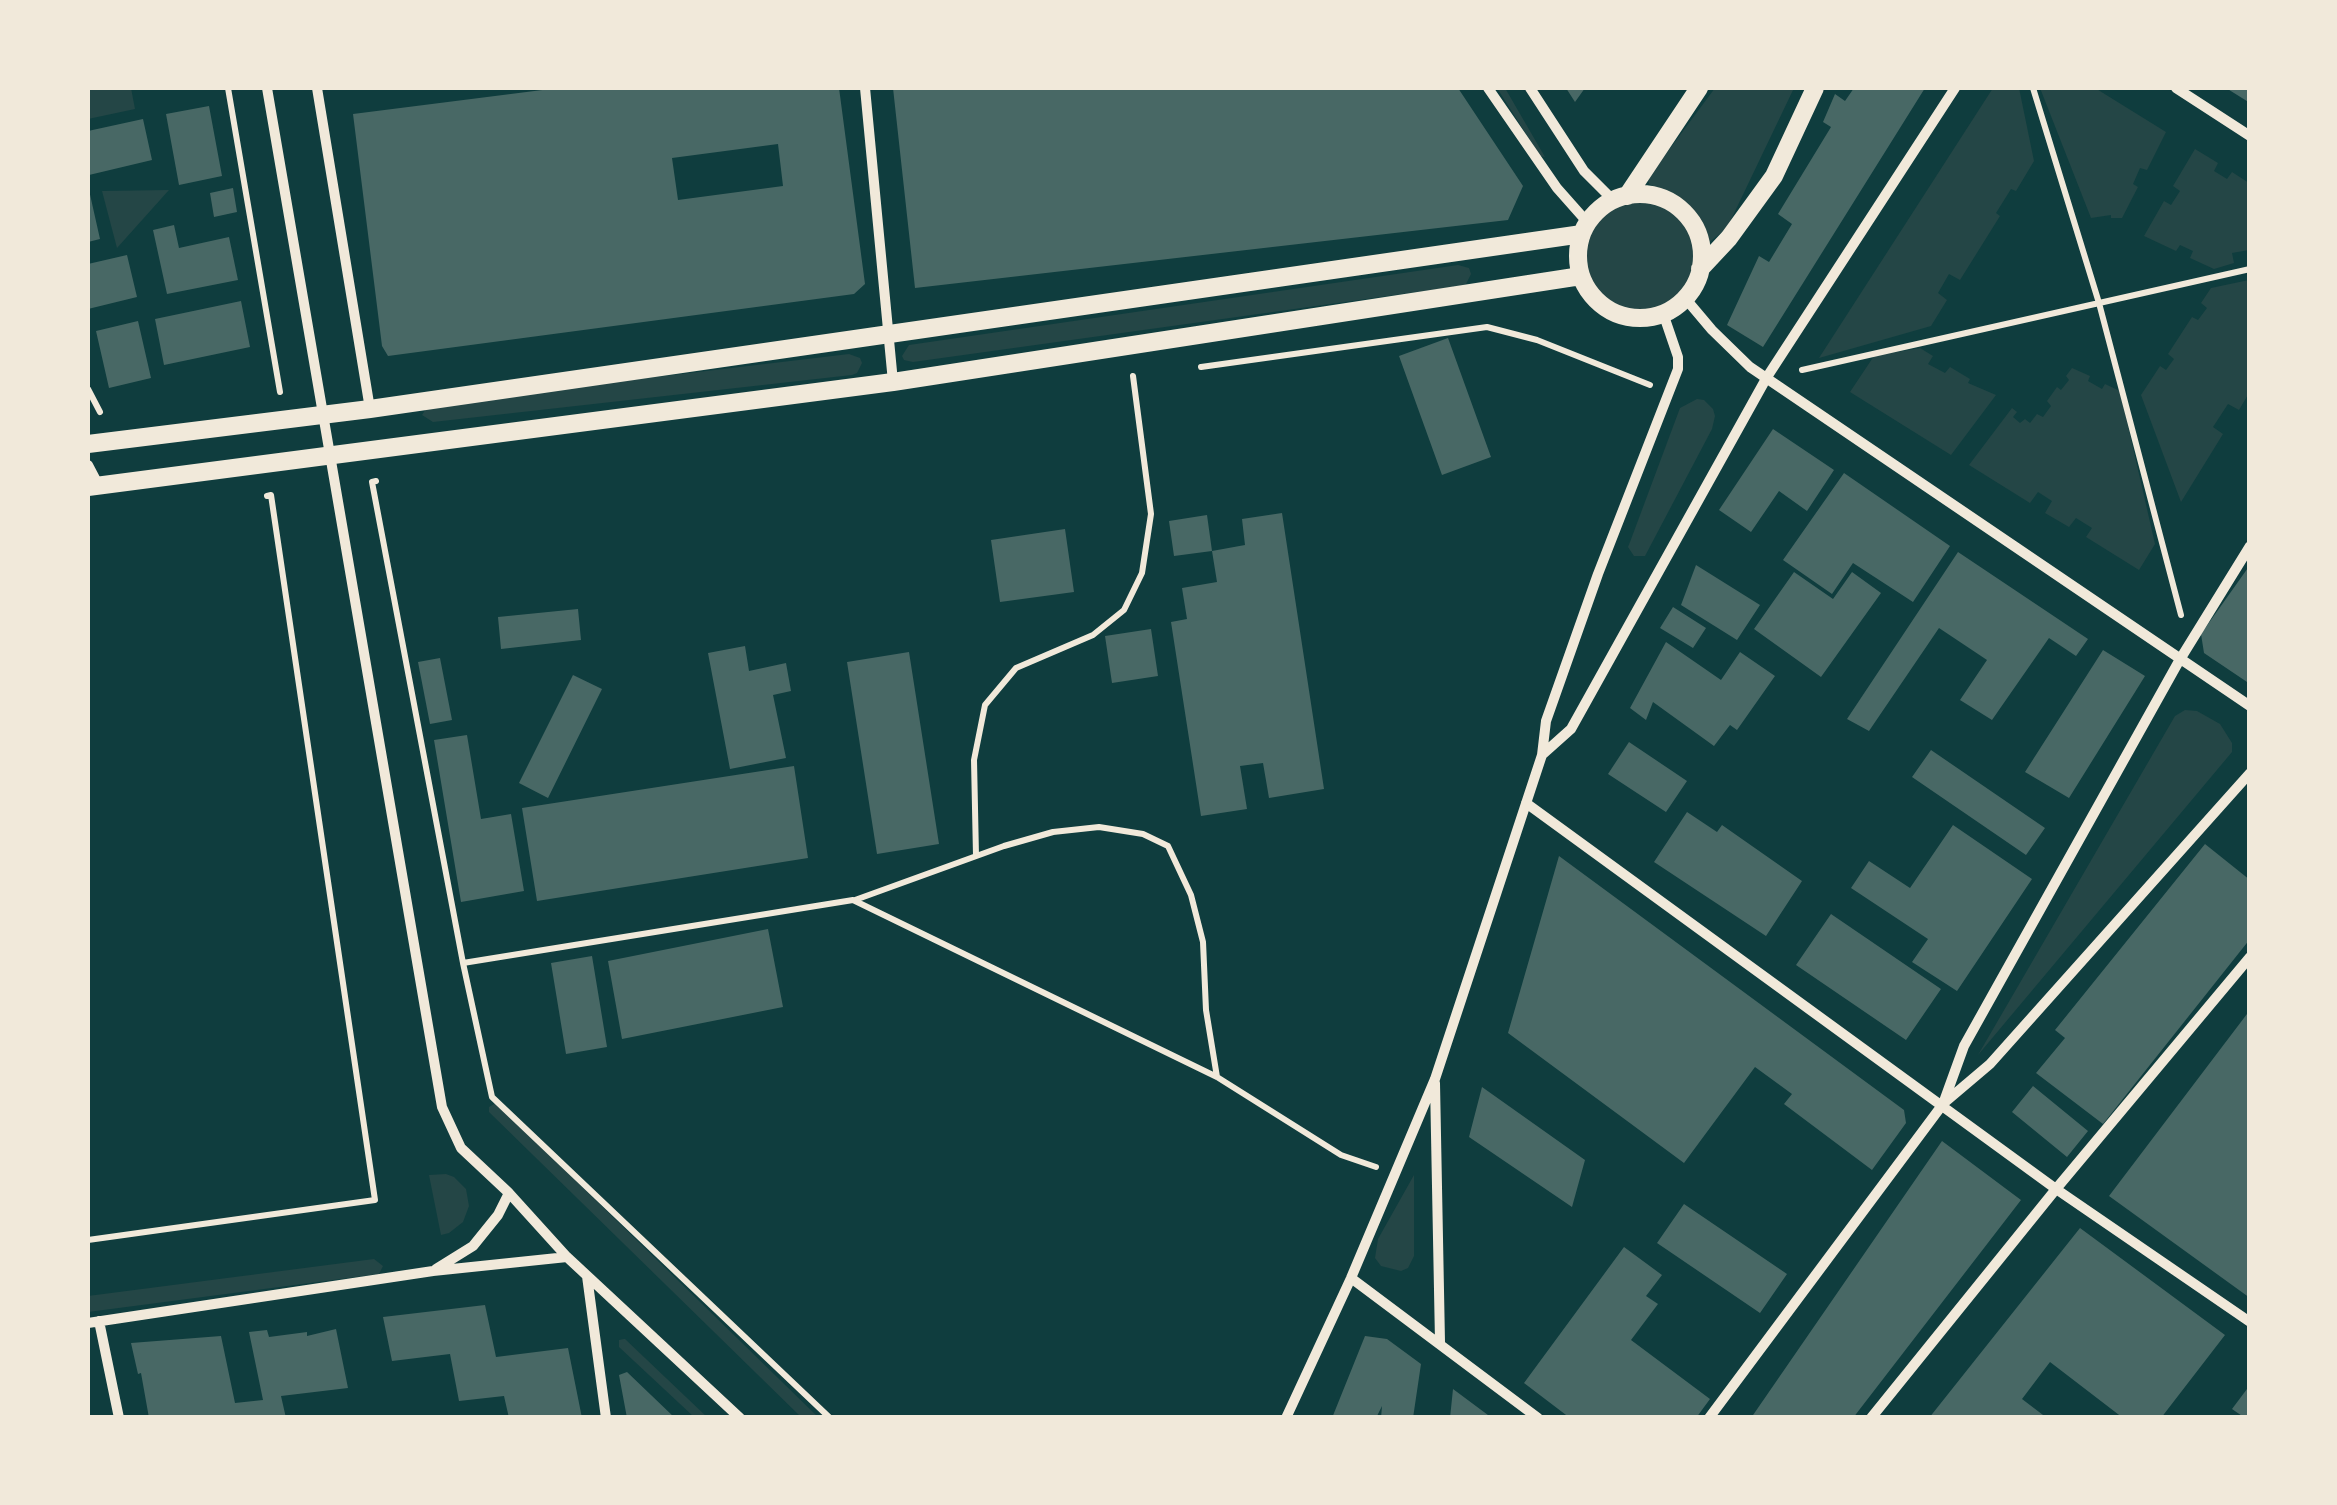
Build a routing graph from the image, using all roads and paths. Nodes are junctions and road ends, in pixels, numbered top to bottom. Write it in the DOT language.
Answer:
graph roads {
  1 [pos="228,88"];
  2 [pos="267,88"];
  3 [pos="317,88"];
  4 [pos="865,88"];
  5 [pos="1488,88"];
  6 [pos="1530,88"];
  7 [pos="1699,88"];
  8 [pos="1815,88"];
  9 [pos="1955,88"];
  10 [pos="2033,88"];
  11 [pos="2176,88"];
  12 [pos="2250,136"];
  13 [pos="1620,198"];
  14 [pos="1585,228"];
  15 [pos="2250,268"];
  16 [pos="1700,269"];
  17 [pos="1581,276"];
  18 [pos="1685,298"];
  19 [pos="2100,302"];
  20 [pos="1663,313"];
  21 [pos="887,336"];
  22 [pos="1192,368"];
  23 [pos="1799,370"];
  24 [pos="1767,377"];
  25 [pos="1114,379"];
  26 [pos="892,382"];
  27 [pos="88,389"];
  28 [pos="280,392"];
  29 [pos="1644,404"];
  30 [pos="370,410"];
  31 [pos="100,412"];
  32 [pos="322,416"];
  33 [pos="88,444"];
  34 [pos="328,455"];
  35 [pos="88,465"];
  36 [pos="392,479"];
  37 [pos="94,487"];
  38 [pos="271,495"];
  39 [pos="2250,546"];
  40 [pos="2181,616"];
  41 [pos="2179,661"];
  42 [pos="2250,706"];
  43 [pos="1542,755"];
  44 [pos="2250,773"];
  45 [pos="1526,803"];
  46 [pos="976,856"];
  47 [pos="854,900"];
  48 [pos="2250,957"];
  49 [pos="463,962"];
  50 [pos="1216,1076"];
  51 [pos="1435,1079"];
  52 [pos="1943,1104"];
  53 [pos="1384,1150"];
  54 [pos="1378,1168"];
  55 [pos="1371,1184"];
  56 [pos="2056,1188"];
  57 [pos="509,1192"];
  58 [pos="88,1240"];
  59 [pos="566,1257"];
  60 [pos="433,1271"];
  61 [pos="587,1275"];
  62 [pos="1351,1278"];
  63 [pos="93,1322"];
  64 [pos="2250,1322"];
  65 [pos="1440,1342"];
  66 [pos="118,1418"];
  67 [pos="606,1418"];
  68 [pos="740,1418"];
  69 [pos="830,1418"];
  70 [pos="1286,1418"];
  71 [pos="1538,1418"];
  72 [pos="1708,1418"];
  73 [pos="1871,1418"];
  1 -- 28 [label="path"];
  2 -- 32 [label="street"];
  3 -- 30 [label="street"];
  4 -- 21 [label="street"];
  5 -- 14 [label="street"];
  6 -- 13 [label="street"];
  7 -- 13 [label="street"];
  8 -- 16 [label="street"];
  9 -- 24 [label="street"];
  10 -- 19 [label="path"];
  11 -- 12 [label="street"];
  13 -- 14 [label="street"];
  13 -- 16 [label="street"];
  14 -- 17 [label="street"];
  14 -- 21 [label="street"];
  15 -- 19 [label="path"];
  16 -- 18 [label="street"];
  17 -- 20 [label="street"];
  17 -- 26 [label="street"];
  18 -- 20 [label="street"];
  18 -- 24 [label="street"];
  19 -- 23 [label="path"];
  19 -- 40 [label="path"];
  20 -- 43 [label="street"];
  21 -- 26 [label="street"];
  21 -- 30 [label="street"];
  22 -- 29 [label="path"];
  24 -- 41 [label="street"];
  24 -- 43 [label="street"];
  25 -- 46 [label="path"];
  26 -- 34 [label="street"];
  27 -- 31 [label="path"];
  30 -- 32 [label="street"];
  32 -- 33 [label="street"];
  32 -- 34 [label="street"];
  34 -- 37 [label="street"];
  34 -- 57 [label="street"];
  35 -- 37 [label="street"];
  36 -- 49 [label="path"];
  38 -- 58 [label="path"];
  39 -- 41 [label="street"];
  41 -- 42 [label="street"];
  41 -- 52 [label="street"];
  43 -- 45 [label="street"];
  44 -- 52 [label="street"];
  45 -- 51 [label="street"];
  45 -- 52 [label="street"];
  46 -- 47 [label="path"];
  46 -- 50 [label="path"];
  47 -- 49 [label="path"];
  47 -- 50 [label="path"];
  48 -- 56 [label="street"];
  49 -- 69 [label="path"];
  50 -- 54 [label="path"];
  51 -- 62 [label="street"];
  51 -- 65 [label="street"];
  52 -- 56 [label="street"];
  52 -- 72 [label="street"];
  53 -- 54 [label="path"];
  54 -- 55 [label="path"];
  56 -- 64 [label="street"];
  56 -- 73 [label="street"];
  57 -- 59 [label="street"];
  57 -- 60 [label="street"];
  59 -- 60 [label="street"];
  59 -- 61 [label="street"];
  60 -- 63 [label="street"];
  61 -- 67 [label="street"];
  61 -- 68 [label="street"];
  62 -- 65 [label="street"];
  62 -- 70 [label="street"];
  63 -- 66 [label="street"];
  65 -- 71 [label="street"];
}
